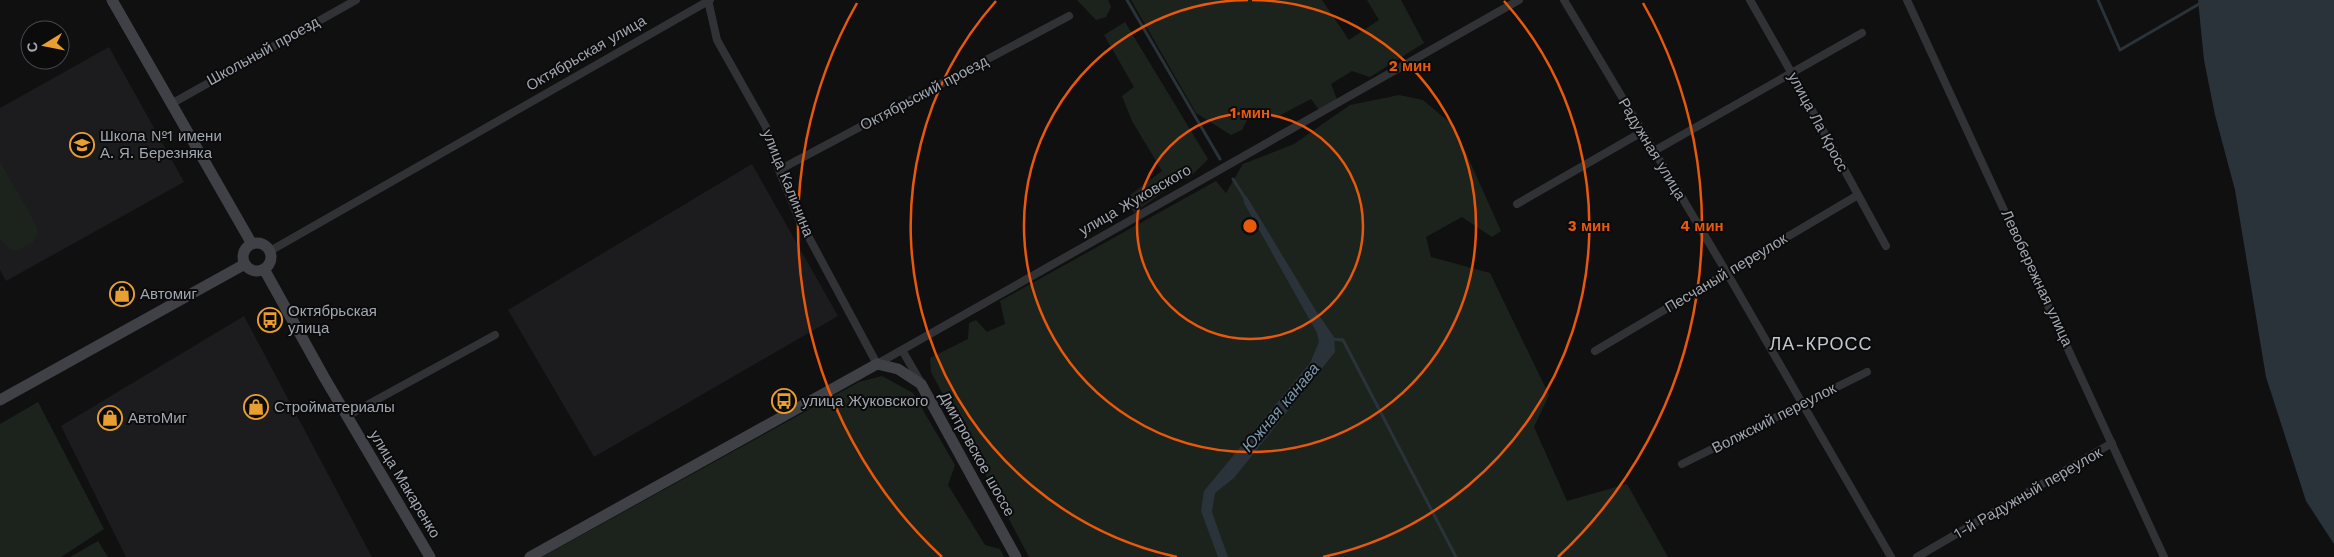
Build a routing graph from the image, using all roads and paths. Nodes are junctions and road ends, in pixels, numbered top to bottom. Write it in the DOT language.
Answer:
graph roads {
  1 [pos="112,0"];
  2 [pos="356,0"];
  3 [pos="709,0"];
  4 [pos="1519,0"];
  5 [pos="1564,0"];
  6 [pos="1750,0"];
  7 [pos="1908,0"];
  8 [pos="1069,16"];
  9 [pos="1862,33"];
  10 [pos="1791,72"];
  11 [pos="171,104"];
  12 [pos="1642,132"];
  13 [pos="1654,150"];
  14 [pos="779,170"];
  15 [pos="1858,195"];
  16 [pos="1517,204"];
  17 [pos="252,244"];
  18 [pos="1886,246"];
  19 [pos="270,251"];
  20 [pos="245,264"];
  21 [pos="264,269"];
  22 [pos="1727,273"];
  23 [pos="495,336"];
  24 [pos="902,350"];
  25 [pos="1595,351"];
  26 [pos="877,364"];
  27 [pos="1867,372"];
  28 [pos="922,384"];
  29 [pos="0,400"];
  30 [pos="1803,406"];
  31 [pos="347,416"];
  32 [pos="2112,443"];
  33 [pos="1682,464"];
  34 [pos="430,557"];
  35 [pos="530,557"];
  36 [pos="1016,557"];
  37 [pos="1891,557"];
  38 [pos="1918,557"];
  39 [pos="2164,557"];
  1 -- 11 [label="street"];
  2 -- 11 [label="street, Школьный проезд"];
  3 -- 14 [label="street, улица Калинина"];
  3 -- 19 [label="street, Октябрьская улица"];
  4 -- 24 [label="street, улица Жуковского"];
  5 -- 12 [label="street, Радужная улица"];
  6 -- 10 [label="street, улица Ла Кросс"];
  7 -- 32 [label="street, Левобережная улица"];
  8 -- 14 [label="street, Октябрьский проезд"];
  9 -- 10 [label="street"];
  10 -- 13 [label="street"];
  10 -- 15 [label="street, улица Ла Кросс"];
  11 -- 17 [label="street"];
  12 -- 13 [label="street, Радужная улица"];
  12 -- 16 [label="street"];
  13 -- 22 [label="street, Радужная улица"];
  14 -- 26 [label="street, улица Калинина"];
  15 -- 18 [label="street, улица Ла Кросс"];
  15 -- 22 [label="street, Песчаный переулок"];
  17 -- 19 [label="street"];
  17 -- 20 [label="street"];
  19 -- 21 [label="street"];
  20 -- 21 [label="street"];
  20 -- 29 [label="street"];
  21 -- 31 [label="street, улица Макаренко"];
  22 -- 25 [label="street, Песчаный переулок"];
  22 -- 30 [label="street, Радужная улица"];
  23 -- 31 [label="street"];
  24 -- 26 [label="street, улица Жуковского"];
  24 -- 28 [label="street"];
  26 -- 28 [label="street, Дмитровское шоссе"];
  26 -- 35 [label="street, улица Жуковского"];
  27 -- 30 [label="street, Волжский переулок"];
  28 -- 36 [label="street, Дмитровское шоссе"];
  30 -- 33 [label="street, Волжский переулок"];
  30 -- 37 [label="street, Радужная улица"];
  31 -- 34 [label="street, улица Макаренко"];
  32 -- 38 [label="street, 1-й Радужный переулок"];
  32 -- 39 [label="street, Левобережная улица"];
}
